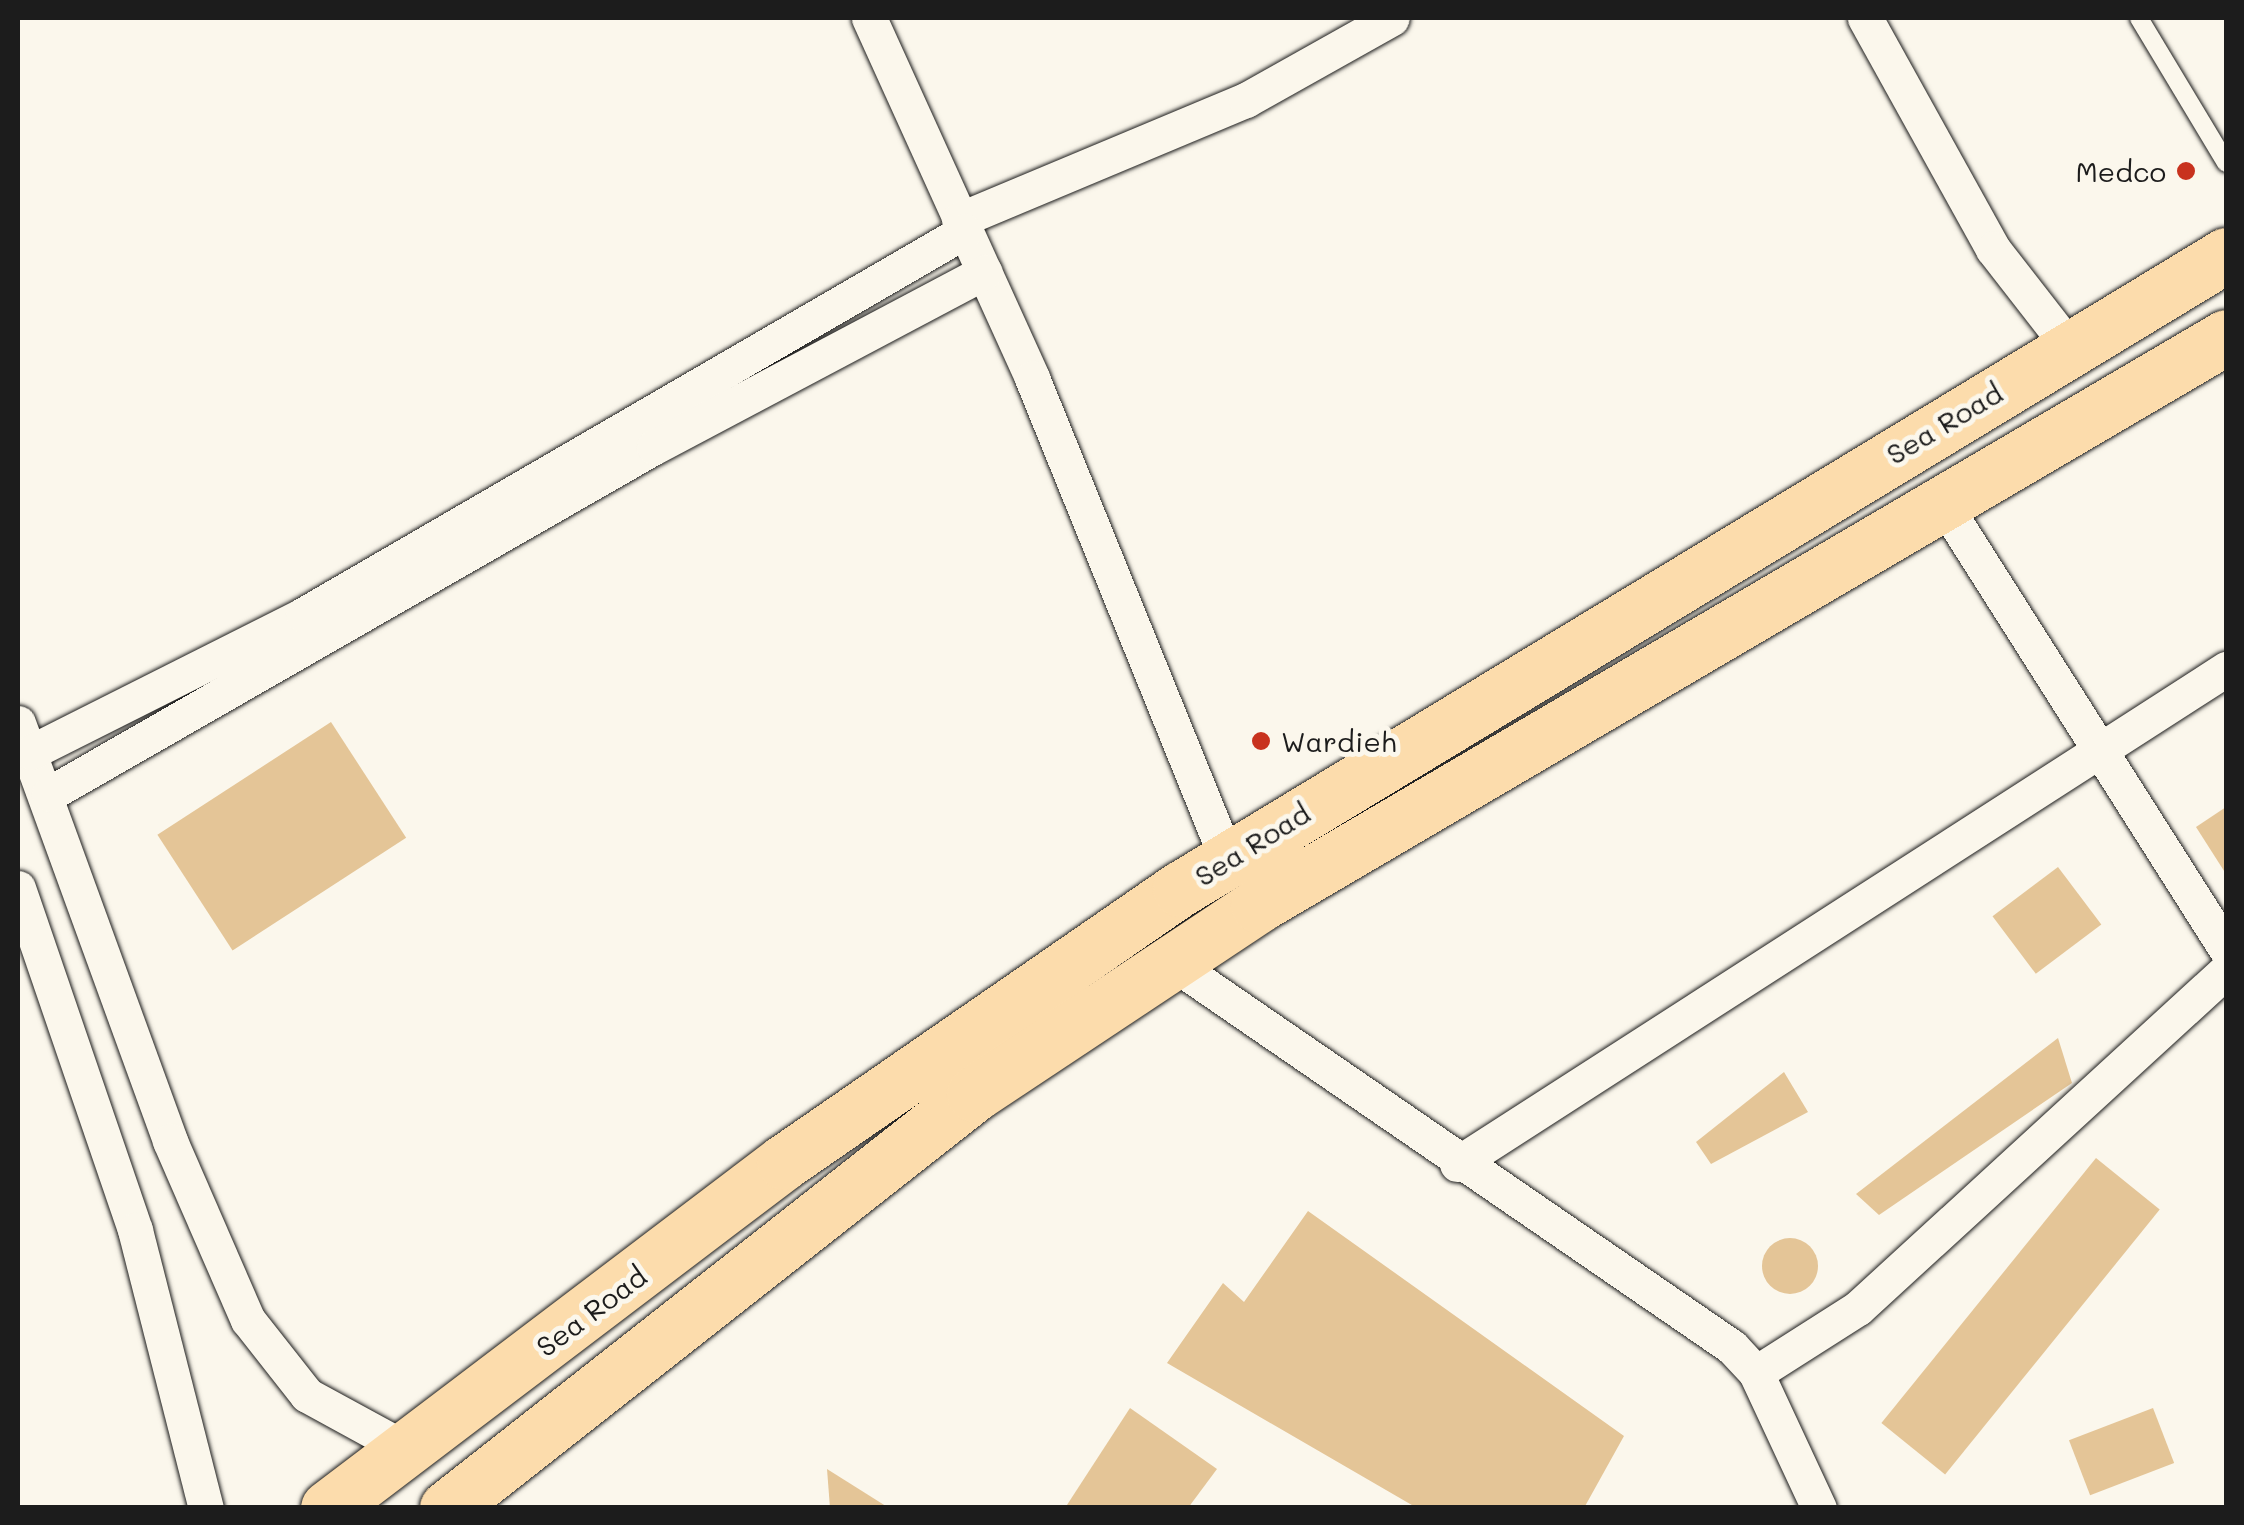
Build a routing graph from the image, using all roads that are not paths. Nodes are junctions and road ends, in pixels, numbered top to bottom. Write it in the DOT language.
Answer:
graph roads {
  1 [pos="869,18"];
  2 [pos="1392,18"];
  3 [pos="1865,18"];
  4 [pos="2139,18"];
  5 [pos="2226,163"];
  6 [pos="962,225"];
  7 [pos="2226,256"];
  8 [pos="984,272"];
  9 [pos="2226,338"];
  10 [pos="2070,348"];
  11 [pos="1943,503"];
  12 [pos="2226,669"];
  13 [pos="24,737"];
  14 [pos="2098,752"];
  15 [pos="49,794"];
  16 [pos="1227,859"];
  17 [pos="18,888"];
  18 [pos="1258,904"];
  19 [pos="2226,949"];
  20 [pos="1173,964"];
  21 [pos="2226,972"];
  22 [pos="1457,1164"];
  23 [pos="1756,1373"];
  24 [pos="408,1450"];
  25 [pos="206,1508"];
  26 [pos="328,1508"];
  27 [pos="447,1508"];
  28 [pos="1819,1508"];
  1 -- 6 [label="street"];
  2 -- 6 [label="street"];
  3 -- 10 [label="street"];
  4 -- 5 [label="lane"];
  6 -- 8 [label="street"];
  6 -- 13 [label="street"];
  7 -- 10 [label="highway, Sea Road"];
  8 -- 15 [label="street"];
  8 -- 16 [label="street"];
  9 -- 11 [label="highway, Sea Road"];
  10 -- 16 [label="highway, Sea Road"];
  11 -- 14 [label="street"];
  11 -- 18 [label="highway, Sea Road"];
  12 -- 14 [label="street"];
  13 -- 15 [label="street"];
  14 -- 19 [label="street"];
  14 -- 22 [label="street"];
  15 -- 24 [label="street"];
  16 -- 18 [label="highway"];
  16 -- 24 [label="highway, Sea Road"];
  17 -- 25 [label="street"];
  18 -- 20 [label="highway, Sea Road"];
  20 -- 22 [label="street"];
  20 -- 27 [label="highway, Sea Road"];
  21 -- 23 [label="street"];
  22 -- 23 [label="street"];
  23 -- 28 [label="street"];
  24 -- 26 [label="highway, Sea Road"];
}
